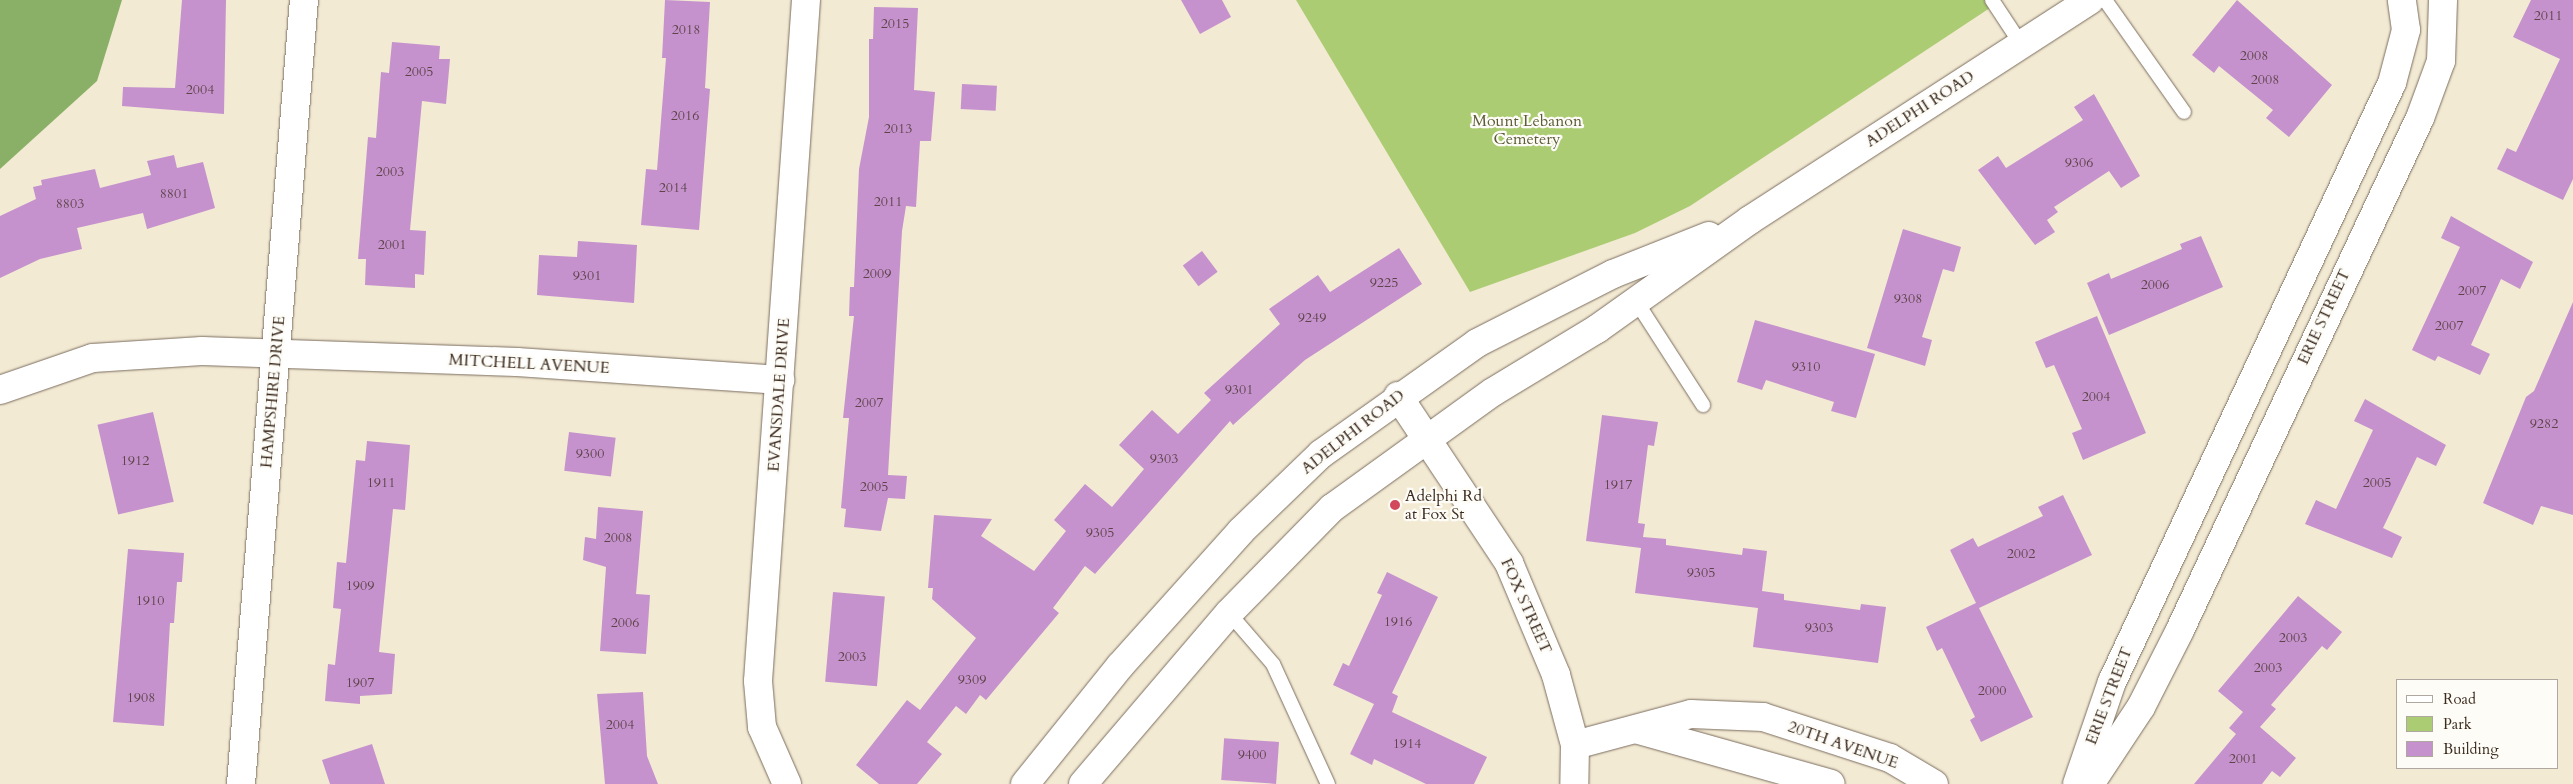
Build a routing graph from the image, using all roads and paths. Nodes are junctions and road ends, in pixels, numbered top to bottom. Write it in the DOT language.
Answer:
graph roads {
  1 [pos="304,0"];
  2 [pos="806,0"];
  3 [pos="1992,0"];
  4 [pos="2090,0"];
  5 [pos="2105,0"];
  6 [pos="2402,0"];
  7 [pos="2443,0"];
  8 [pos="2021,44"];
  9 [pos="2184,112"];
  10 [pos="1750,220"];
  11 [pos="1636,301"];
  12 [pos="277,355"];
  13 [pos="780,380"];
  14 [pos="0,390"];
  15 [pos="1398,396"];
  16 [pos="1703,405"];
  17 [pos="1428,439"];
  18 [pos="2144,609"];
  19 [pos="1228,613"];
  20 [pos="2180,630"];
  21 [pos="1763,717"];
  22 [pos="1639,730"];
  23 [pos="1575,745"];
  24 [pos="1751,760"];
  25 [pos="1924,781"];
  26 [pos="241,784"];
  27 [pos="788,784"];
  28 [pos="1024,784"];
  29 [pos="1083,784"];
  30 [pos="1328,784"];
  31 [pos="1574,784"];
  32 [pos="1831,784"];
  33 [pos="2077,784"];
  34 [pos="2090,784"];
  1 -- 12 [label="street, HAMPSHIRE DRIVE"];
  2 -- 13 [label="street, EVANSDALE DRIVE"];
  3 -- 8 [label="lane"];
  4 -- 8 [label="street, ADELPHI ROAD"];
  5 -- 9 [label="lane"];
  6 -- 18 [label="street, ERIE STREET"];
  7 -- 20 [label="street, ERIE STREET"];
  8 -- 10 [label="street, ADELPHI ROAD"];
  10 -- 11 [label="street, ADELPHI ROAD"];
  10 -- 15 [label="street, ADELPHI ROAD"];
  11 -- 16 [label="lane"];
  11 -- 17 [label="street, ADELPHI ROAD"];
  12 -- 13 [label="street, MITCHELL AVENUE"];
  12 -- 14 [label="street, MITCHELL AVENUE"];
  12 -- 26 [label="street, HAMPSHIRE DRIVE"];
  13 -- 27 [label="street, EVANSDALE DRIVE"];
  15 -- 17 [label="street, FOX STREET"];
  15 -- 28 [label="street, ADELPHI ROAD"];
  17 -- 19 [label="street, ADELPHI ROAD"];
  17 -- 23 [label="street, FOX STREET"];
  18 -- 20 [label="street"];
  18 -- 33 [label="street, ERIE STREET"];
  19 -- 29 [label="street, ADELPHI ROAD"];
  19 -- 30 [label="lane"];
  20 -- 34 [label="street, ERIE STREET"];
  21 -- 22 [label="street, 20TH AVENUE"];
  21 -- 24 [label="street"];
  21 -- 25 [label="street, 20TH AVENUE"];
  22 -- 23 [label="street, 20TH AVENUE"];
  22 -- 24 [label="street, 20TH AVENUE"];
  23 -- 31 [label="street, FOX STREET"];
  24 -- 32 [label="street, 20TH AVENUE"];
}
